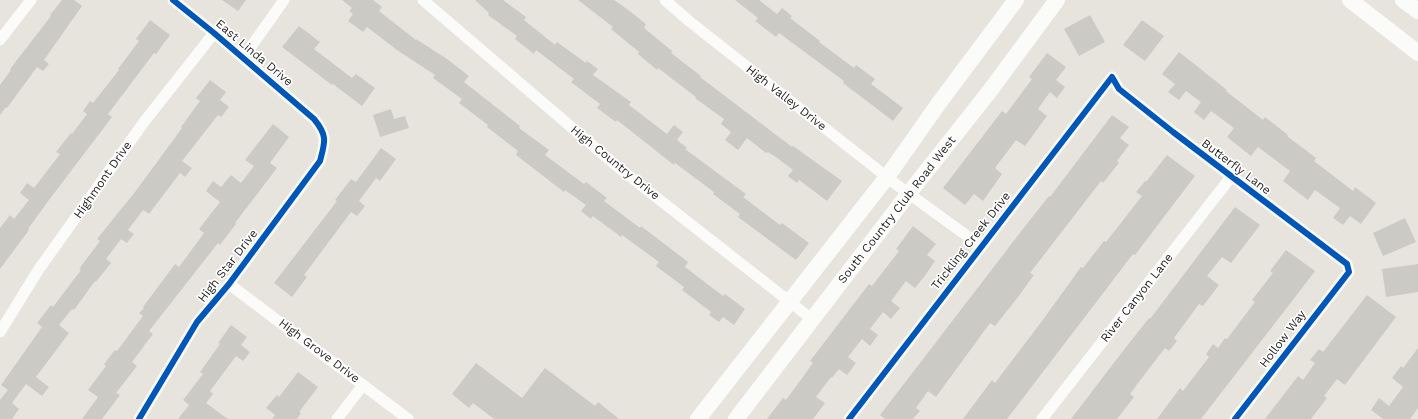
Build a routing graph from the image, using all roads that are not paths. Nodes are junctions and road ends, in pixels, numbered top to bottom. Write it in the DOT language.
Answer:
graph roads {
  1 [pos="30,0"];
  2 [pos="173,0"];
  3 [pos="284,0"];
  4 [pos="423,0"];
  5 [pos="665,0"];
  6 [pos="1016,0"];
  7 [pos="1057,0"];
  8 [pos="1350,0"];
  9 [pos="1403,0"];
  10 [pos="1418,11"];
  11 [pos="214,33"];
  12 [pos="0,40"];
  13 [pos="1418,53"];
  14 [pos="243,58"];
  15 [pos="1112,77"];
  16 [pos="320,126"];
  17 [pos="887,177"];
  18 [pos="1231,177"];
  19 [pos="909,194"];
  20 [pos="981,246"];
  21 [pos="1349,272"];
  22 [pos="229,284"];
  23 [pos="789,301"];
  24 [pos="813,320"];
  25 [pos="0,332"];
  26 [pos="363,385"];
  27 [pos="139,419"];
  28 [pos="337,419"];
  29 [pos="408,419"];
  30 [pos="698,419"];
  31 [pos="736,419"];
  32 [pos="849,419"];
  33 [pos="1042,419"];
  34 [pos="1236,419"];
  1 -- 12 [label="street"];
  2 -- 11 [label="street, East Linda Drive"];
  3 -- 14 [label="street"];
  4 -- 23 [label="street, High Country Drive"];
  5 -- 17 [label="street, High Valley Drive"];
  6 -- 17 [label="street"];
  7 -- 19 [label="street, South Country Club Road West"];
  8 -- 13 [label="street"];
  9 -- 10 [label="street"];
  11 -- 14 [label="street, East Linda Drive"];
  11 -- 25 [label="street, Highmont Drive"];
  14 -- 16 [label="street, East Linda Drive"];
  15 -- 18 [label="street, Butterfly Lane"];
  15 -- 20 [label="street, Trickling Creek Drive"];
  16 -- 22 [label="street, High Star Drive"];
  17 -- 19 [label="street, High Valley Drive"];
  17 -- 23 [label="street"];
  18 -- 21 [label="street, Butterfly Lane"];
  18 -- 33 [label="street, River Canyon Lane"];
  19 -- 20 [label="street, High Valley Drive"];
  19 -- 24 [label="street, South Country Club Road West"];
  20 -- 32 [label="street, Trickling Creek Drive"];
  21 -- 34 [label="street, Hollow Way"];
  22 -- 26 [label="street, High Grove Drive"];
  22 -- 27 [label="street, High Star Drive"];
  23 -- 24 [label="street, High Country Drive"];
  23 -- 30 [label="street"];
  24 -- 31 [label="street, South Country Club Road West"];
  26 -- 28 [label="street"];
  26 -- 29 [label="street, High Grove Drive"];
}
